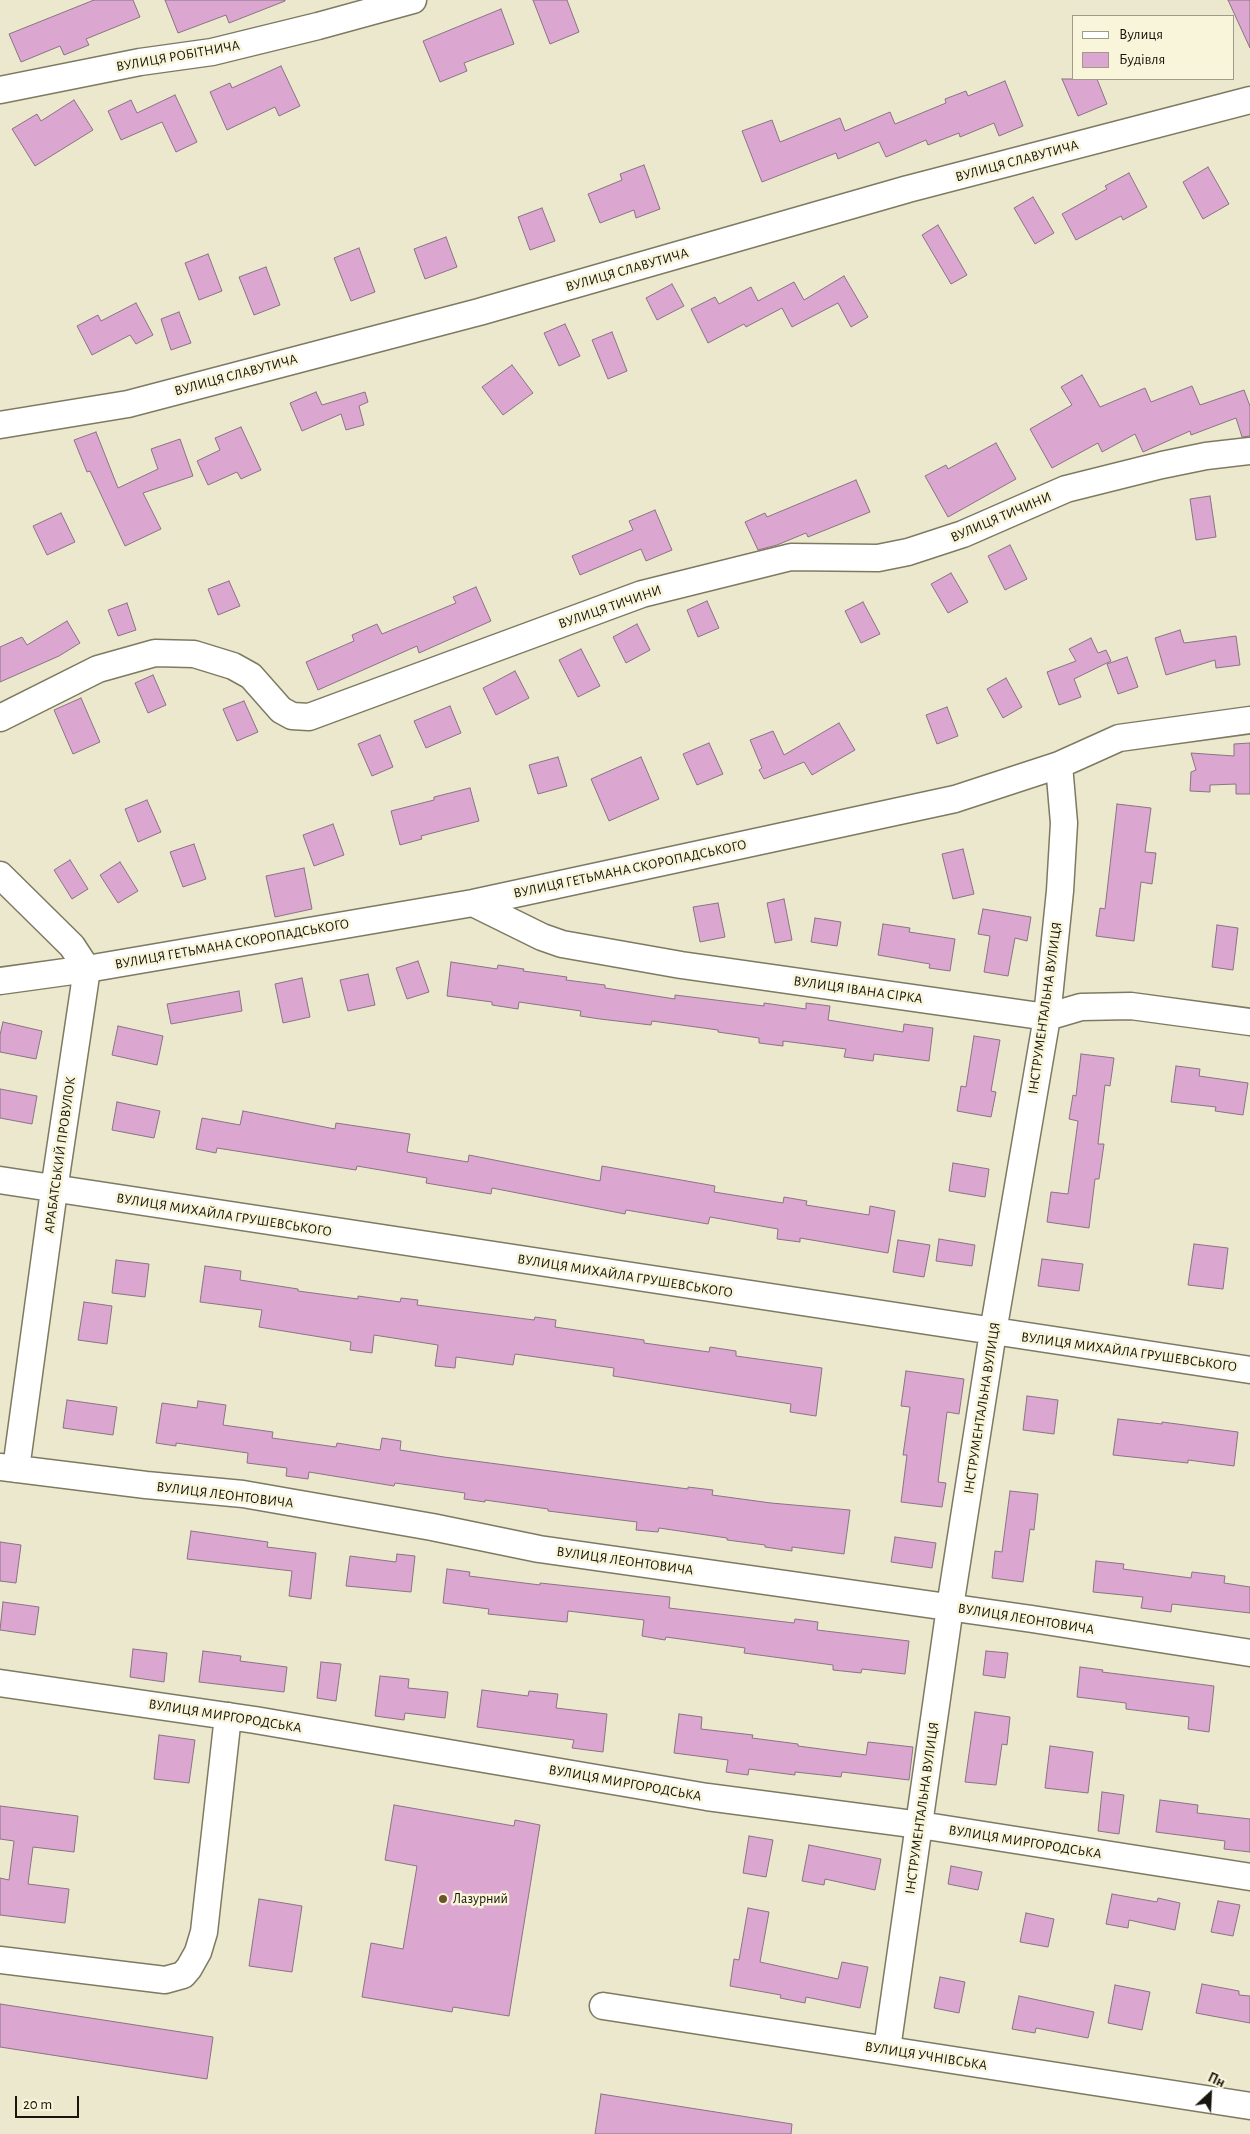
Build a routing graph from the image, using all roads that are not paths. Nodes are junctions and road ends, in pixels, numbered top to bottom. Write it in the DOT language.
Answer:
graph roads {
  1 [pos="413,0"];
  2 [pos="0,90"];
  3 [pos="1250,100"];
  4 [pos="0,425"];
  5 [pos="1250,450"];
  6 [pos="0,718"];
  7 [pos="1250,720"];
  8 [pos="1059,765"];
  9 [pos="0,875"];
  10 [pos="474,904"];
  11 [pos="88,969"];
  12 [pos="0,981"];
  13 [pos="1047,1016"];
  14 [pos="1250,1022"];
  15 [pos="0,1180"];
  16 [pos="54,1190"];
  17 [pos="994,1332"];
  18 [pos="1250,1370"];
  19 [pos="8,1468"];
  20 [pos="950,1607"];
  21 [pos="1250,1653"];
  22 [pos="0,1683"];
  23 [pos="228,1716"];
  24 [pos="920,1825"];
  25 [pos="1250,1877"];
  26 [pos="0,1960"];
  27 [pos="603,2006"];
  28 [pos="887,2049"];
  29 [pos="1250,2106"];
  1 -- 2 [label="street, ВУЛИЦЯ РОБІТНИЧА"];
  3 -- 4 [label="street, ВУЛИЦЯ СЛАВУТИЧА"];
  5 -- 6 [label="street, ВУЛИЦЯ ТИЧИНИ"];
  7 -- 8 [label="street, ВУЛИЦЯ ГЕТЬМАНА СКОРОПАДСЬКОГО"];
  8 -- 10 [label="street, ВУЛИЦЯ ГЕТЬМАНА СКОРОПАДСЬКОГО"];
  8 -- 13 [label="street, ІНСТРУМЕНТАЛЬНА ВУЛИЦЯ"];
  9 -- 11 [label="street"];
  10 -- 11 [label="street, ВУЛИЦЯ ГЕТЬМАНА СКОРОПАДСЬКОГО"];
  10 -- 13 [label="street, ВУЛИЦЯ ІВАНА СІРКА"];
  11 -- 12 [label="street, ВУЛИЦЯ ГЕТЬМАНА СКОРОПАДСЬКОГО"];
  11 -- 16 [label="street, АРАБАТСЬКИЙ ПРОВУЛОК"];
  13 -- 14 [label="street, ВУЛИЦЯ ІВАНА СІРКА"];
  13 -- 17 [label="street, ІНСТРУМЕНТАЛЬНА ВУЛИЦЯ"];
  15 -- 16 [label="street, ВУЛИЦЯ МИХАЙЛА ГРУШЕВСЬКОГО"];
  16 -- 17 [label="street, ВУЛИЦЯ МИХАЙЛА ГРУШЕВСЬКОГО"];
  16 -- 19 [label="street, АРАБАТСЬКИЙ ПРОВУЛОК"];
  17 -- 18 [label="street, ВУЛИЦЯ МИХАЙЛА ГРУШЕВСЬКОГО"];
  17 -- 20 [label="street, ІНСТРУМЕНТАЛЬНА ВУЛИЦЯ"];
  19 -- 20 [label="street, ВУЛИЦЯ ЛЕОНТОВИЧА"];
  20 -- 21 [label="street, ВУЛИЦЯ ЛЕОНТОВИЧА"];
  20 -- 24 [label="street, ІНСТРУМЕНТАЛЬНА ВУЛИЦЯ"];
  22 -- 23 [label="street, ВУЛИЦЯ МИРГОРОДСЬКА"];
  23 -- 24 [label="street, ВУЛИЦЯ МИРГОРОДСЬКА"];
  23 -- 26 [label="street"];
  24 -- 25 [label="street, ВУЛИЦЯ МИРГОРОДСЬКА"];
  24 -- 28 [label="street, ІНСТРУМЕНТАЛЬНА ВУЛИЦЯ"];
  27 -- 28 [label="street, ВУЛИЦЯ УЧНІВСЬКА"];
  28 -- 29 [label="street, ВУЛИЦЯ УЧНІВСЬКА"];
}
